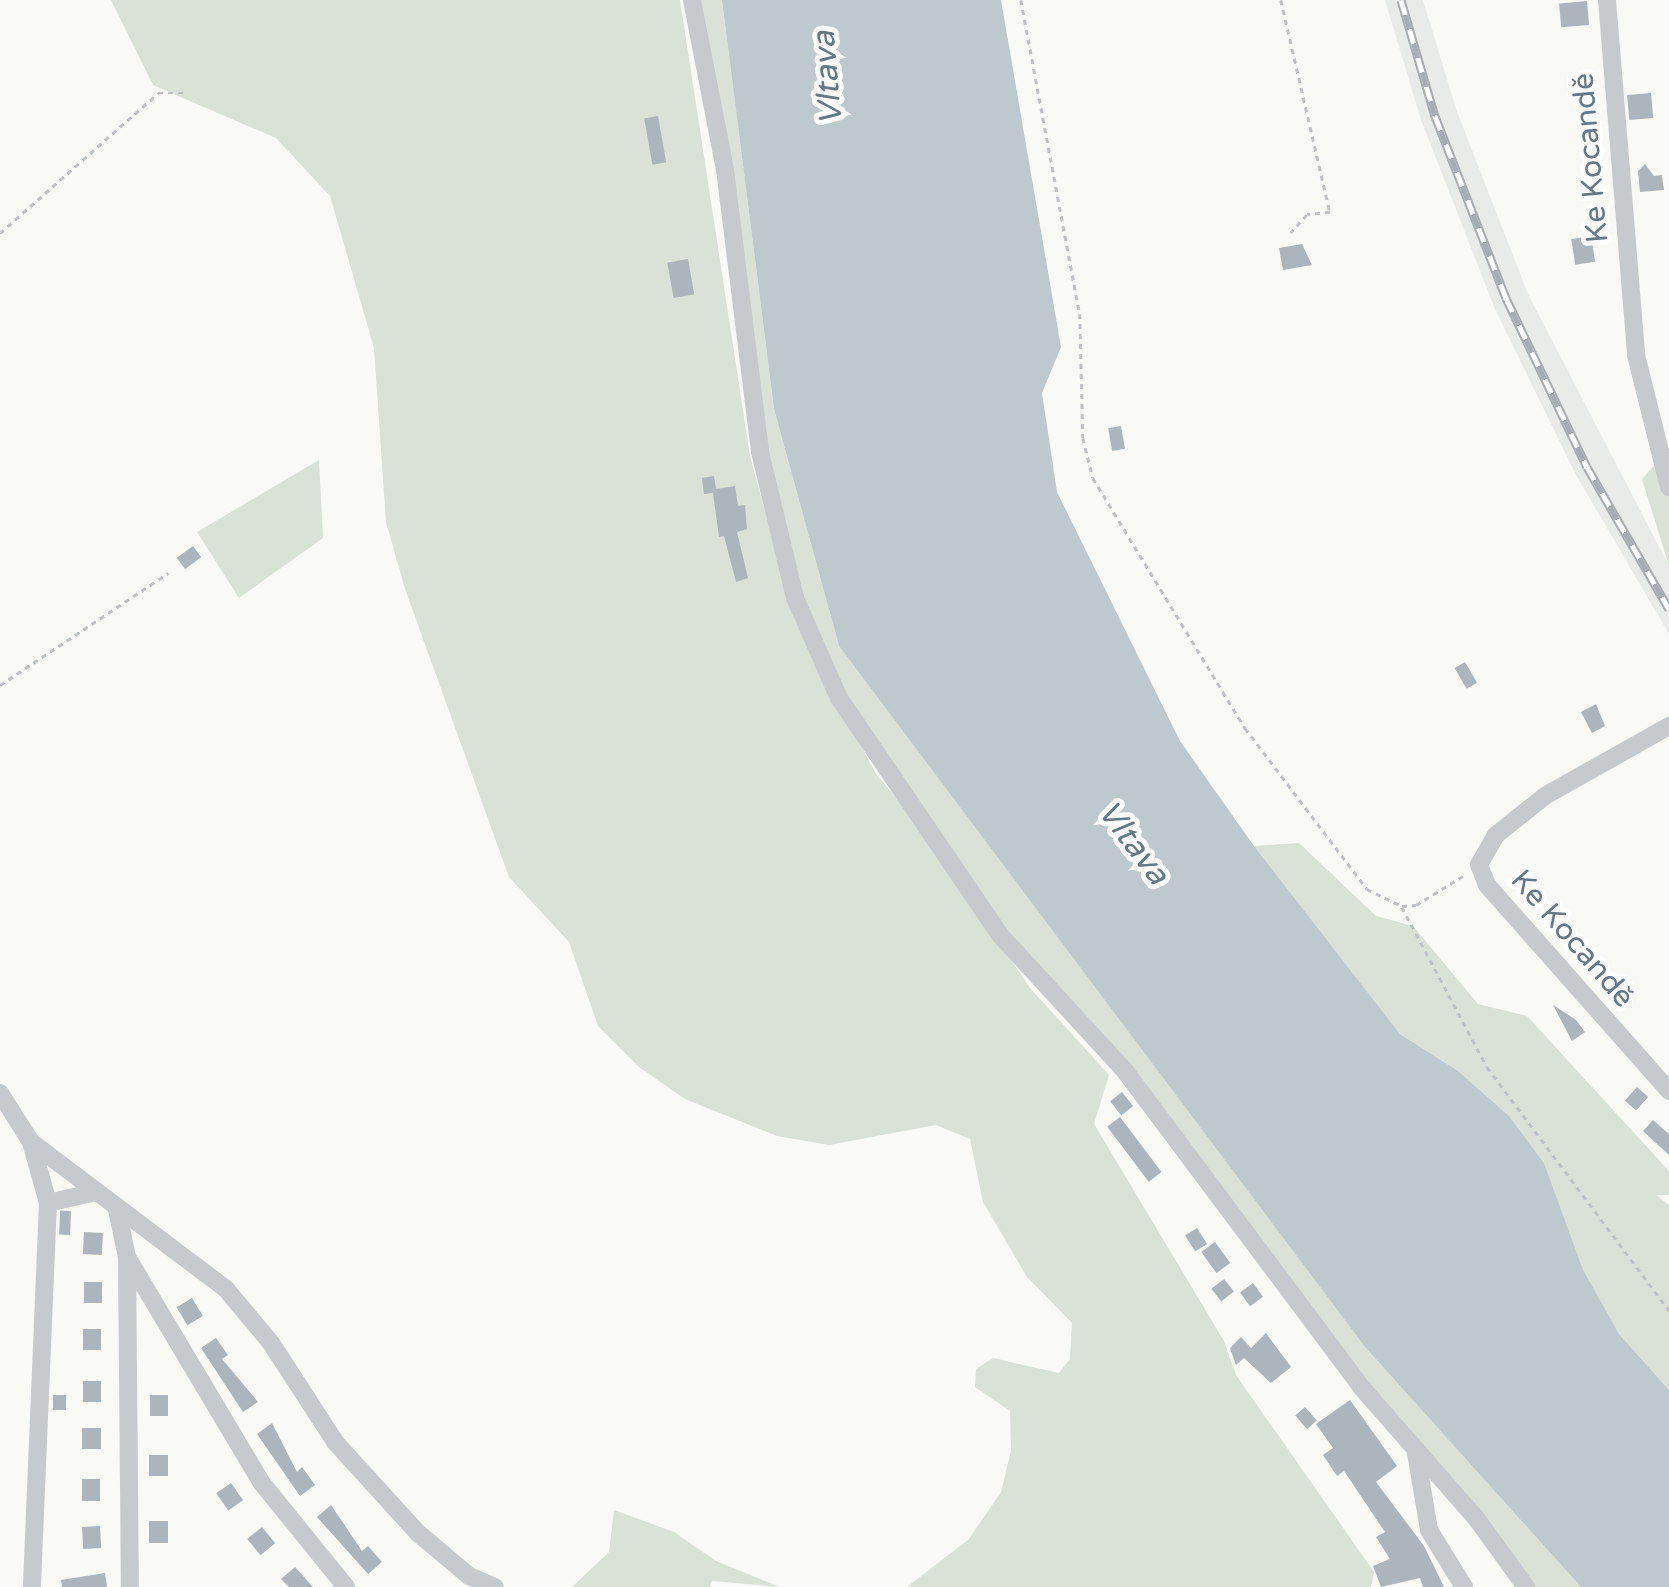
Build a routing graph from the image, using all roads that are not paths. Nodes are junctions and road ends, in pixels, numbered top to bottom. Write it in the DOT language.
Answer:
graph roads {
  1 [pos="692,0"];
  2 [pos="1607,0"];
  3 [pos="1669,487"];
  4 [pos="1669,726"];
  5 [pos="1669,1091"];
  6 [pos="0,1093"];
  7 [pos="31,1142"];
  8 [pos="96,1192"];
  9 [pos="48,1203"];
  10 [pos="117,1209"];
  11 [pos="127,1257"];
  12 [pos="162,1320"];
  13 [pos="128,1332"];
  14 [pos="1416,1453"];
  15 [pos="32,1587"];
  16 [pos="130,1587"];
  17 [pos="346,1587"];
  18 [pos="495,1587"];
  19 [pos="1464,1587"];
  20 [pos="1526,1587"];
  1 -- 14 [label="street"];
  2 -- 3 [label="street, Ke Kocandě"];
  4 -- 5 [label="street, Ke Kocandě"];
  6 -- 7 [label="street"];
  7 -- 8 [label="street"];
  7 -- 9 [label="street"];
  8 -- 9 [label="street"];
  8 -- 10 [label="street"];
  9 -- 15 [label="street"];
  10 -- 11 [label="street"];
  10 -- 18 [label="street"];
  11 -- 12 [label="street"];
  11 -- 13 [label="street"];
  12 -- 13 [label="street"];
  12 -- 17 [label="street"];
  13 -- 16 [label="street"];
  14 -- 19 [label="street"];
  14 -- 20 [label="street"];
}
